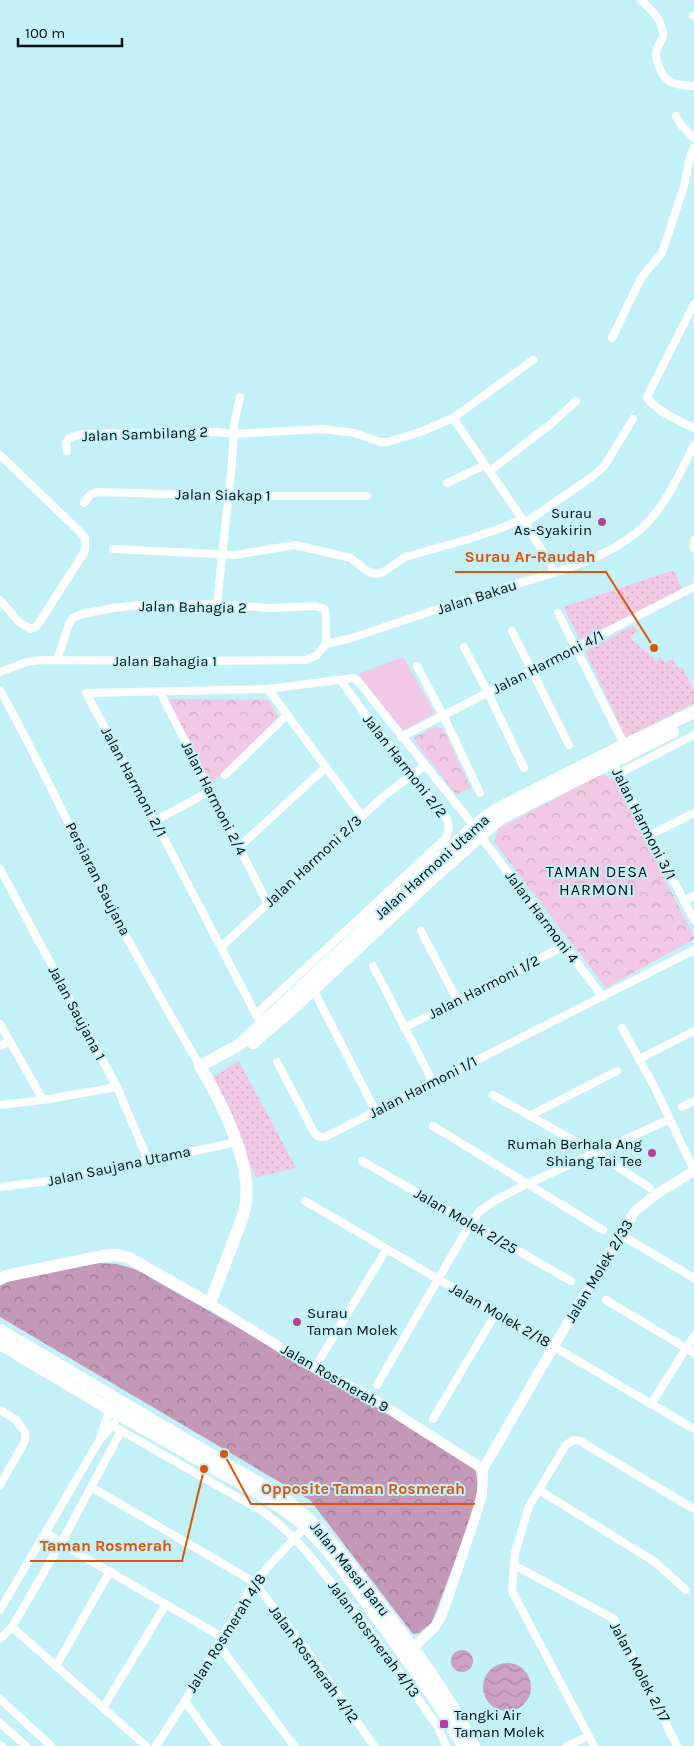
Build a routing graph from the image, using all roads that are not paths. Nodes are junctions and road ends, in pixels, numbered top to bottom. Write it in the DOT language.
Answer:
graph roads {
  1 [pos="641,0"];
  2 [pos="694,86"];
  3 [pos="676,116"];
  4 [pos="694,138"];
  5 [pos="694,148"];
  6 [pos="694,304"];
  7 [pos="612,338"];
  8 [pos="533,360"];
  9 [pos="240,397"];
  10 [pos="576,401"];
  11 [pos="457,415"];
  12 [pos="633,419"];
  13 [pos="694,428"];
  14 [pos="240,434"];
  15 [pos="693,447"];
  16 [pos="67,450"];
  17 [pos="0,455"];
  18 [pos="491,468"];
  19 [pos="447,483"];
  20 [pos="229,496"];
  21 [pos="367,496"];
  22 [pos="84,503"];
  23 [pos="526,521"];
  24 [pos="694,540"];
  25 [pos="113,549"];
  26 [pos="694,549"];
  27 [pos="223,555"];
  28 [pos="555,572"];
  29 [pos="694,587"];
  30 [pos="0,600"];
  31 [pos="217,604"];
  32 [pos="558,613"];
  33 [pos="512,631"];
  34 [pos="326,644"];
  35 [pos="464,647"];
  36 [pos="575,648"];
  37 [pos="57,660"];
  38 [pos="417,666"];
  39 [pos="532,671"];
  40 [pos="0,672"];
  41 [pos="341,681"];
  42 [pos="268,689"];
  43 [pos="0,690"];
  44 [pos="160,692"];
  45 [pos="488,693"];
  46 [pos="694,712"];
  47 [pos="287,715"];
  48 [pos="443,715"];
  49 [pos="694,721"];
  50 [pos="694,735"];
  51 [pos="401,737"];
  52 [pos="621,738"];
  53 [pos="569,745"];
  54 [pos="610,758"];
  55 [pos="423,764"];
  56 [pos="326,767"];
  57 [pos="524,768"];
  58 [pos="618,774"];
  59 [pos="225,775"];
  60 [pos="410,775"];
  61 [pos="210,791"];
  62 [pos="480,793"];
  63 [pos="694,813"];
  64 [pos="362,816"];
  65 [pos="155,821"];
  66 [pos="477,831"];
  67 [pos="650,835"];
  68 [pos="239,847"];
  69 [pos="0,869"];
  70 [pos="694,896"];
  71 [pos="684,902"];
  72 [pos="268,904"];
  73 [pos="694,920"];
  74 [pos="421,931"];
  75 [pos="564,946"];
  76 [pos="221,947"];
  77 [pos="694,950"];
  78 [pos="373,966"];
  79 [pos="314,989"];
  80 [pos="603,997"];
  81 [pos="457,1000"];
  82 [pos="0,1024"];
  83 [pos="261,1024"];
  84 [pos="404,1028"];
  85 [pos="622,1028"];
  86 [pos="694,1031"];
  87 [pos="9,1042"];
  88 [pos="0,1046"];
  89 [pos="639,1059"];
  90 [pos="277,1062"];
  91 [pos="202,1070"];
  92 [pos="617,1071"];
  93 [pos="433,1082"];
  94 [pos="117,1087"];
  95 [pos="493,1095"];
  96 [pos="43,1100"];
  97 [pos="694,1101"];
  98 [pos="0,1105"];
  99 [pos="682,1107"];
  100 [pos="375,1110"];
  101 [pos="529,1116"];
  102 [pos="670,1119"];
  103 [pos="432,1126"];
  104 [pos="237,1142"];
  105 [pos="596,1153"];
  106 [pos="148,1160"];
  107 [pos="362,1161"];
  108 [pos="694,1171"];
  109 [pos="527,1184"];
  110 [pos="0,1187"];
  111 [pos="650,1188"];
  112 [pos="305,1201"];
  113 [pos="470,1224"];
  114 [pos="603,1230"];
  115 [pos="621,1235"];
  116 [pos="386,1250"];
  117 [pos="694,1278"];
  118 [pos="0,1279"];
  119 [pos="439,1279"];
  120 [pos="571,1281"];
  121 [pos="606,1300"];
  122 [pos="210,1304"];
  123 [pos="496,1313"];
  124 [pos="0,1330"];
  125 [pos="694,1336"];
  126 [pos="0,1344"];
  127 [pos="554,1346"];
  128 [pos="686,1349"];
  129 [pos="694,1353"];
  130 [pos="320,1360"];
  131 [pos="377,1386"];
  132 [pos="652,1404"];
  133 [pos="0,1410"];
  134 [pos="117,1410"];
  135 [pos="433,1419"];
  136 [pos="694,1429"];
  137 [pos="121,1430"];
  138 [pos="99,1440"];
  139 [pos="102,1466"];
  140 [pos="483,1469"];
  141 [pos="81,1472"];
  142 [pos="0,1485"];
  143 [pos="91,1487"];
  144 [pos="539,1490"];
  145 [pos="694,1510"];
  146 [pos="305,1527"];
  147 [pos="46,1532"];
  148 [pos="295,1537"];
  149 [pos="60,1543"];
  150 [pos="514,1565"];
  151 [pos="110,1571"];
  152 [pos="254,1582"];
  153 [pos="686,1590"];
  154 [pos="166,1604"];
  155 [pos="0,1610"];
  156 [pos="12,1627"];
  157 [pos="390,1637"];
  158 [pos="0,1639"];
  159 [pos="220,1640"];
  160 [pos="413,1648"];
  161 [pos="56,1666"];
  162 [pos="0,1699"];
  163 [pos="185,1701"];
  164 [pos="103,1708"];
  165 [pos="0,1723"];
  166 [pos="588,1736"];
  167 [pos="26,1746"];
  168 [pos="51,1746"];
  169 [pos="146,1746"];
  170 [pos="156,1746"];
  171 [pos="217,1746"];
  172 [pos="294,1746"];
  173 [pos="374,1746"];
  174 [pos="446,1746"];
  175 [pos="463,1746"];
  176 [pos="474,1746"];
  177 [pos="567,1746"];
  178 [pos="594,1746"];
  179 [pos="677,1746"];
  1 -- 2 [label="street"];
  3 -- 4 [label="street"];
  5 -- 7 [label="street"];
  6 -- 13 [label="street"];
  8 -- 11 [label="street"];
  9 -- 14 [label="street"];
  10 -- 18 [label="street"];
  11 -- 14 [label="street"];
  11 -- 18 [label="street"];
  12 -- 23 [label="street"];
  14 -- 16 [label="street, Jalan Sambilang 2"];
  14 -- 20 [label="street"];
  15 -- 28 [label="street, Jalan Bakau"];
  17 -- 30 [label="street"];
  18 -- 19 [label="street"];
  18 -- 23 [label="street"];
  20 -- 21 [label="street, Jalan Siakap 1"];
  20 -- 22 [label="street, Jalan Siakap 1"];
  20 -- 27 [label="street"];
  23 -- 27 [label="street"];
  23 -- 28 [label="street"];
  24 -- 26 [label="street"];
  25 -- 27 [label="street"];
  27 -- 31 [label="street"];
  28 -- 34 [label="street, Jalan Bakau"];
  29 -- 36 [label="street, Jalan Harmoni 4/1"];
  31 -- 34 [label="street, Jalan Bahagia 2"];
  31 -- 37 [label="street, Jalan Bahagia 2"];
  32 -- 36 [label="street"];
  33 -- 39 [label="street"];
  34 -- 37 [label="street, Jalan Bahagia 1"];
  35 -- 45 [label="street"];
  36 -- 39 [label="street, Jalan Harmoni 4/1"];
  36 -- 52 [label="street"];
  37 -- 40 [label="street, Jalan Bahagia 1"];
  38 -- 48 [label="street"];
  39 -- 45 [label="street, Jalan Harmoni 4/1"];
  39 -- 53 [label="street"];
  41 -- 42 [label="street, Jalan Harmoni 2/1"];
  41 -- 51 [label="street, Jalan Harmoni 4"];
  41 -- 60 [label="street, Jalan Harmoni 2/2"];
  42 -- 44 [label="street, Jalan Harmoni 2/1"];
  42 -- 47 [label="street"];
  43 -- 91 [label="street, Persiaran Saujana"];
  44 -- 61 [label="street, Jalan Harmoni 2/4"];
  44 -- 65 [label="street, Jalan Harmoni 2/1"];
  45 -- 48 [label="street, Jalan Harmoni 4/1"];
  45 -- 57 [label="street"];
  46 -- 54 [label="main road, Jalan Harmoni Utama"];
  47 -- 56 [label="street"];
  47 -- 59 [label="street"];
  48 -- 51 [label="street, Jalan Harmoni 4/1"];
  48 -- 62 [label="street"];
  49 -- 54 [label="main road, Jalan Harmoni Utama"];
  50 -- 58 [label="street"];
  51 -- 55 [label="street, Jalan Harmoni 4"];
  54 -- 58 [label="street, Jalan Harmoni 3/1"];
  54 -- 66 [label="main road, Jalan Harmoni Utama"];
  55 -- 60 [label="street, Jalan Harmoni 2/3"];
  55 -- 66 [label="street, Jalan Harmoni 4"];
  56 -- 64 [label="street"];
  56 -- 68 [label="street"];
  58 -- 67 [label="street, Jalan Harmoni 3/1"];
  60 -- 64 [label="street, Jalan Harmoni 2/3"];
  60 -- 83 [label="street, Jalan Harmoni 2/2"];
  61 -- 65 [label="street"];
  61 -- 68 [label="street, Jalan Harmoni 2/4"];
  63 -- 67 [label="street"];
  64 -- 72 [label="street, Jalan Harmoni 2/3"];
  65 -- 76 [label="street, Jalan Harmoni 2/1"];
  66 -- 75 [label="street, Jalan Harmoni 4"];
  66 -- 79 [label="main road, Jalan Harmoni Utama"];
  66 -- 83 [label="main road, Jalan Harmoni Utama"];
  67 -- 71 [label="street, Jalan Harmoni 3/1"];
  68 -- 72 [label="street, Jalan Harmoni 2/4"];
  69 -- 94 [label="street, Jalan Saujana 1"];
  70 -- 71 [label="street"];
  71 -- 73 [label="street, Jalan Harmoni 3/1"];
  72 -- 76 [label="street, Jalan Harmoni 2/3"];
  74 -- 81 [label="street"];
  75 -- 80 [label="street, Jalan Harmoni 4"];
  75 -- 81 [label="street, Jalan Harmoni 1/2"];
  76 -- 83 [label="street, Jalan Harmoni 2/1"];
  77 -- 80 [label="street, Jalan Harmoni 1/1"];
  78 -- 84 [label="street"];
  79 -- 83 [label="main road, Jalan Harmoni Utama"];
  79 -- 100 [label="street"];
  80 -- 93 [label="street, Jalan Harmoni 1/1"];
  81 -- 84 [label="street, Jalan Harmoni 1/2"];
  82 -- 87 [label="street"];
  83 -- 91 [label="main road, Jalan Harmoni Utama"];
  84 -- 93 [label="street"];
  85 -- 89 [label="street"];
  86 -- 89 [label="street"];
  87 -- 88 [label="street"];
  87 -- 96 [label="street"];
  89 -- 102 [label="street"];
  90 -- 100 [label="street, Jalan Harmoni 1/1"];
  91 -- 104 [label="main road"];
  92 -- 101 [label="street"];
  93 -- 100 [label="street, Jalan Harmoni 1/1"];
  94 -- 96 [label="street"];
  94 -- 106 [label="street, Jalan Saujana 1"];
  95 -- 101 [label="street"];
  96 -- 98 [label="street"];
  97 -- 99 [label="street"];
  101 -- 105 [label="street"];
  102 -- 105 [label="street"];
  102 -- 108 [label="street"];
  103 -- 109 [label="street"];
  104 -- 106 [label="street, Jalan Saujana Utama"];
  104 -- 122 [label="main road"];
  105 -- 109 [label="street"];
  105 -- 111 [label="street"];
  106 -- 110 [label="street, Jalan Saujana Utama"];
  107 -- 113 [label="street, Jalan Molek 2/25"];
  108 -- 115 [label="street, Jalan Molek 2/33"];
  109 -- 113 [label="street"];
  109 -- 114 [label="street"];
  112 -- 116 [label="street, Jalan Molek 2/18"];
  113 -- 119 [label="street"];
  113 -- 120 [label="street, Jalan Molek 2/25"];
  115 -- 117 [label="street"];
  115 -- 127 [label="street, Jalan Molek 2/33"];
  116 -- 119 [label="street, Jalan Molek 2/18"];
  116 -- 130 [label="street"];
  118 -- 122 [label="main road, Jalan Rosmerah 9"];
  119 -- 123 [label="street, Jalan Molek 2/18"];
  119 -- 131 [label="street"];
  121 -- 128 [label="street"];
  122 -- 140 [label="street, Jalan Rosmerah 9"];
  123 -- 127 [label="street, Jalan Molek 2/18"];
  123 -- 135 [label="street"];
  124 -- 134 [label="main road, Jalan Masai Baru"];
  125 -- 128 [label="street"];
  126 -- 134 [label="main road, Jalan Masai Baru"];
  127 -- 132 [label="street, Jalan Molek 2/18"];
  127 -- 140 [label="street, Jalan Molek 2/33"];
  128 -- 129 [label="street"];
  128 -- 132 [label="street"];
  132 -- 136 [label="street, Jalan Molek 2/18"];
  133 -- 142 [label="street"];
  134 -- 137 [label="street, Jalan Rosmerah 4/13"];
  134 -- 138 [label="street"];
  134 -- 138 [label="street"];
  134 -- 146 [label="main road, Jalan Masai Baru"];
  134 -- 160 [label="main road, Jalan Masai Baru"];
  137 -- 139 [label="street"];
  137 -- 148 [label="street, Jalan Rosmerah 4/13"];
  138 -- 141 [label="street"];
  139 -- 141 [label="street"];
  139 -- 143 [label="street"];
  140 -- 160 [label="street"];
  141 -- 147 [label="street"];
  143 -- 149 [label="street"];
  143 -- 152 [label="street"];
  144 -- 145 [label="street"];
  144 -- 150 [label="street"];
  144 -- 153 [label="street"];
  146 -- 148 [label="street, Jalan Rosmerah 4/8"];
  146 -- 157 [label="main road, Jalan Masai Baru"];
  147 -- 149 [label="street"];
  147 -- 155 [label="street"];
  148 -- 152 [label="street, Jalan Rosmerah 4/8"];
  148 -- 174 [label="street, Jalan Rosmerah 4/13"];
  149 -- 151 [label="street"];
  149 -- 156 [label="street"];
  150 -- 166 [label="street"];
  150 -- 179 [label="street, Jalan Molek 2/17"];
  151 -- 154 [label="street"];
  151 -- 161 [label="street"];
  152 -- 159 [label="street, Jalan Rosmerah 4/8"];
  152 -- 173 [label="street, Jalan Rosmerah 4/12"];
  154 -- 159 [label="street"];
  154 -- 164 [label="street"];
  156 -- 158 [label="street"];
  156 -- 161 [label="street"];
  157 -- 160 [label="main road"];
  157 -- 175 [label="main road, Jalan Masai Baru"];
  159 -- 163 [label="street, Jalan Rosmerah 4/8"];
  159 -- 172 [label="street"];
  160 -- 176 [label="main road, Jalan Masai Baru"];
  161 -- 164 [label="street"];
  162 -- 168 [label="street"];
  163 -- 170 [label="street, Jalan Rosmerah 4/8"];
  163 -- 171 [label="street"];
  164 -- 169 [label="street"];
  165 -- 167 [label="street"];
  166 -- 177 [label="street"];
  166 -- 178 [label="street"];
}
